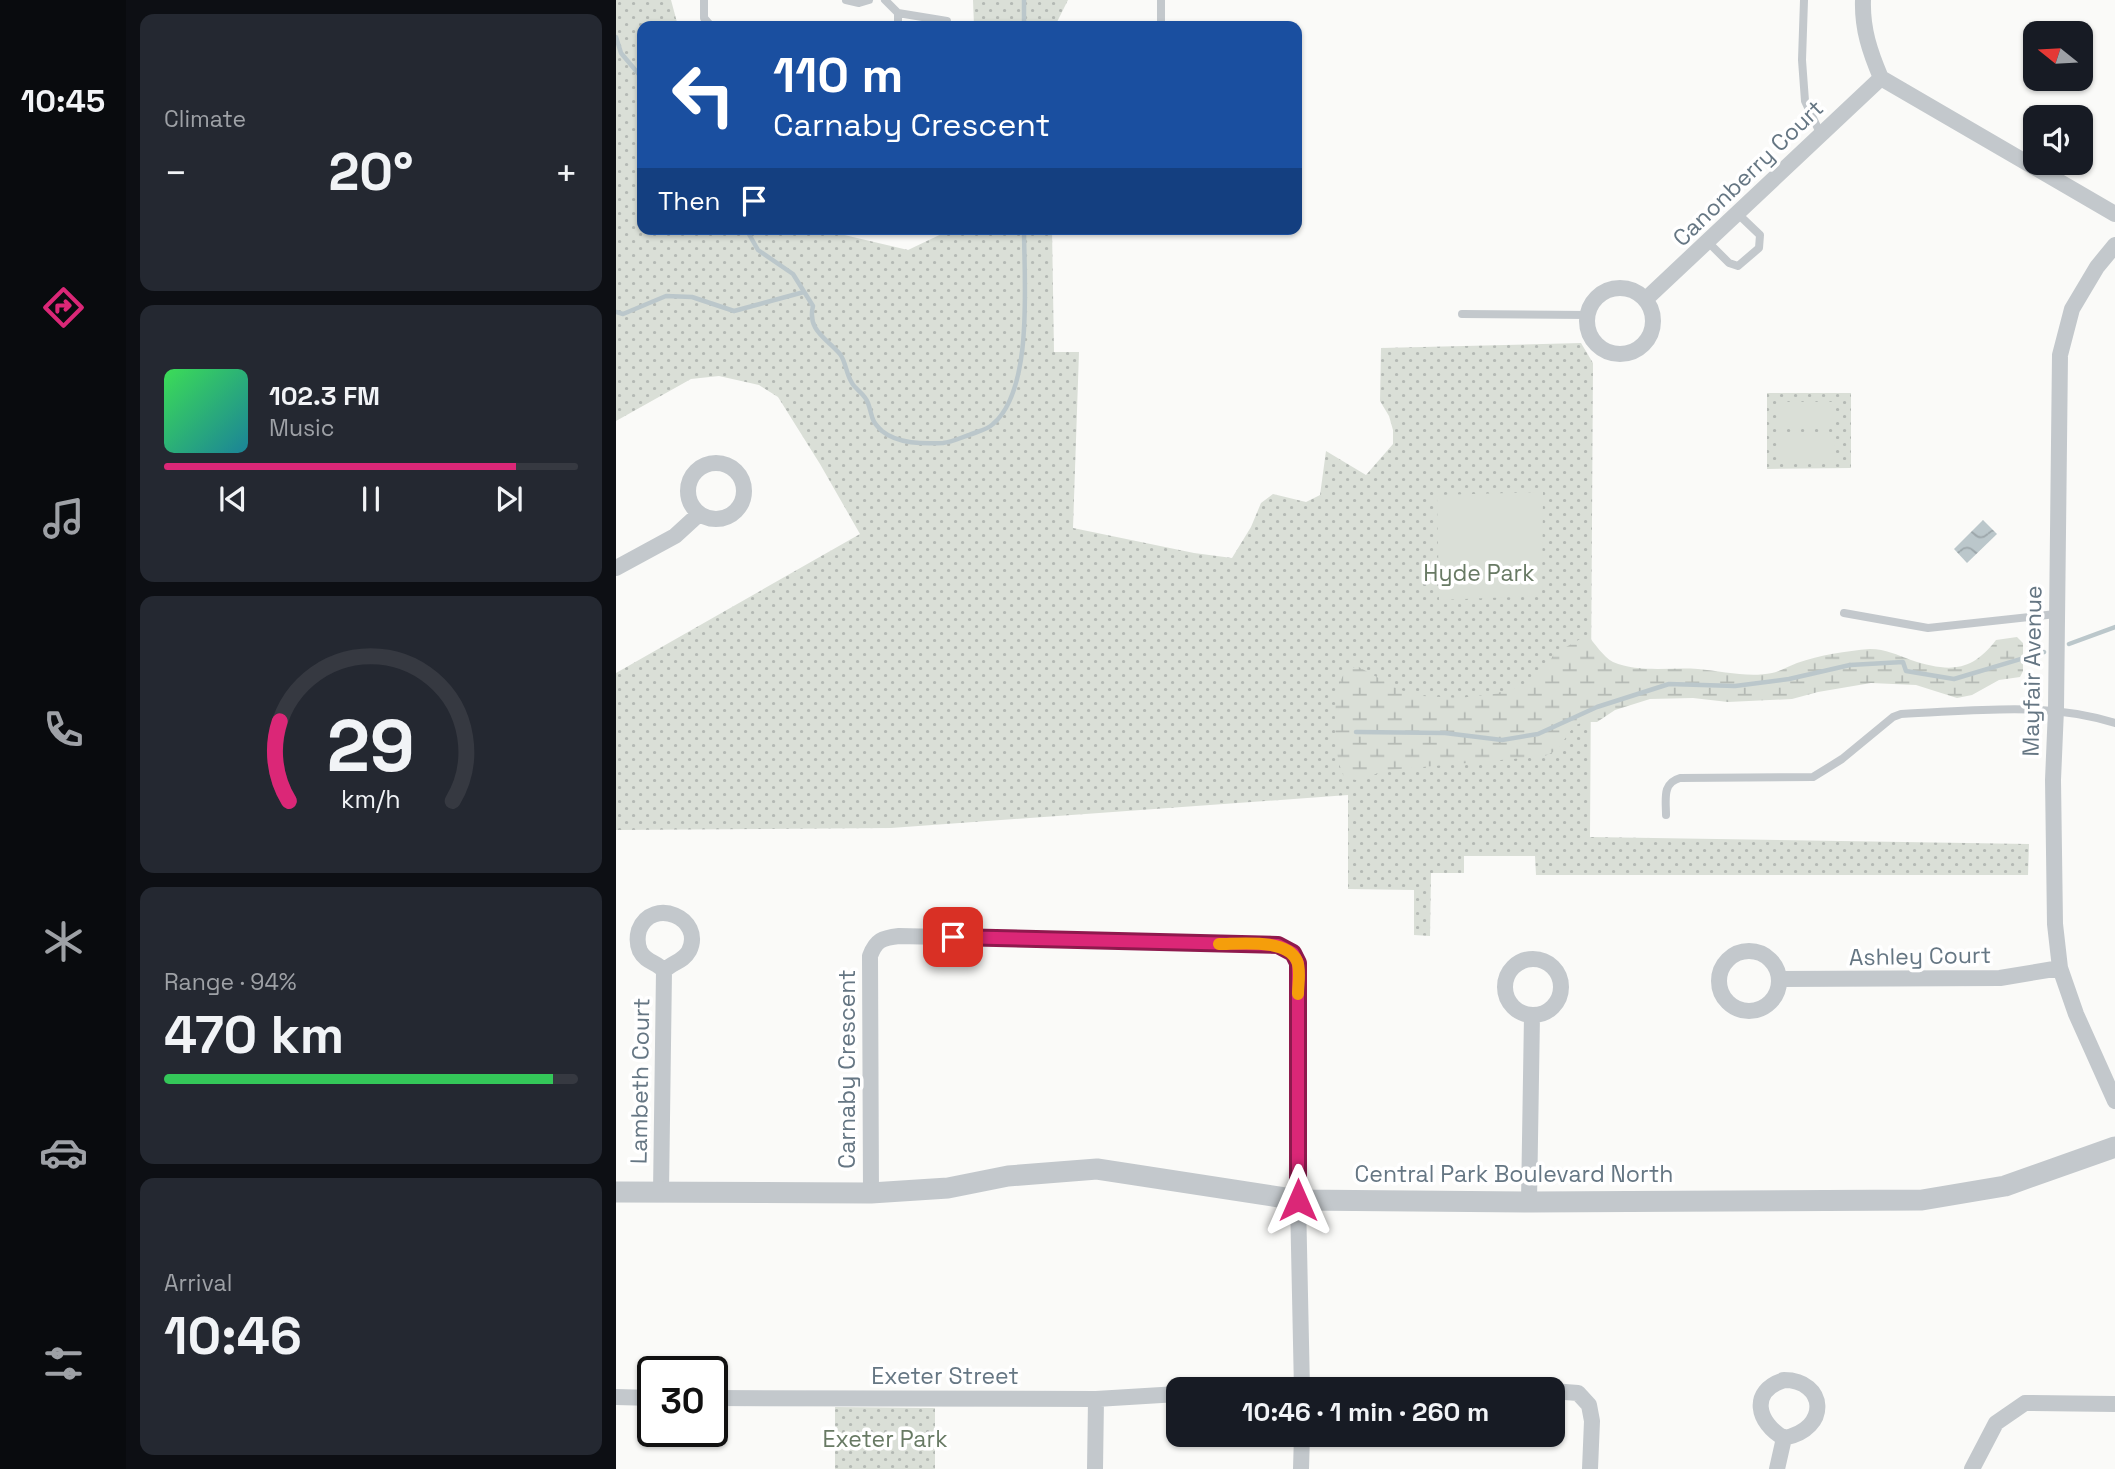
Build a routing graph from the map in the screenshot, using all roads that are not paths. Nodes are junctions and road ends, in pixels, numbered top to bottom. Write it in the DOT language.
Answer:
graph roads {
  1 [pos="704,0"];
  2 [pos="846,0"];
  3 [pos="869,0"];
  4 [pos="885,0"];
  5 [pos="1161,0"];
  6 [pos="1804,0"];
  7 [pos="1863,0"];
  8 [pos="898,13"];
  9 [pos="707,21"];
  10 [pos="898,21"];
  11 [pos="947,21"];
  12 [pos="1161,21"];
  13 [pos="1881,78"];
  14 [pos="1821,135"];
  15 [pos="2059,175"];
  16 [pos="2057,179"];
  17 [pos="1738,214"];
  18 [pos="2115,214"];
  19 [pos="1708,242"];
  20 [pos="2115,246"];
  21 [pos="1646,299"];
  22 [pos="1462,314"];
  23 [pos="1587,315"];
  24 [pos="699,514"];
  25 [pos="616,568"];
  26 [pos="1844,613"];
  27 [pos="2056,614"];
  28 [pos="2056,709"];
  29 [pos="2115,723"];
  30 [pos="1666,815"];
  31 [pos="2060,968"];
  32 [pos="664,971"];
  33 [pos="1780,979"];
  34 [pos="1532,1015"];
  35 [pos="2115,1101"];
  36 [pos="2115,1147"];
  37 [pos="616,1192"];
  38 [pos="661,1192"];
  39 [pos="871,1193"];
  40 [pos="1298,1200"];
  41 [pos="1529,1202"];
  42 [pos="1302,1377"];
  43 [pos="1565,1392"];
  44 [pos="1166,1395"];
  45 [pos="616,1398"];
  46 [pos="637,1398"];
  47 [pos="728,1398"];
  48 [pos="1096,1399"];
  49 [pos="2115,1404"];
  50 [pos="1784,1438"];
  51 [pos="1302,1447"];
  52 [pos="1095,1469"];
  53 [pos="1301,1469"];
  54 [pos="1590,1469"];
  55 [pos="1777,1469"];
  56 [pos="1972,1469"];
  1 -- 9 [label="lane"];
  2 -- 3 [label="lane"];
  4 -- 8 [label="lane"];
  5 -- 12 [label="lane"];
  6 -- 14 [label="lane"];
  7 -- 13 [label="street"];
  8 -- 10 [label="lane"];
  8 -- 11 [label="lane"];
  13 -- 14 [label="street, Canonberry Court"];
  13 -- 16 [label="street"];
  14 -- 17 [label="street, Canonberry Court"];
  15 -- 16 [label="lane"];
  16 -- 18 [label="street"];
  17 -- 19 [label="street, Canonberry Court"];
  17 -- 19 [label="lane"];
  19 -- 21 [label="street, Canonberry Court"];
  20 -- 27 [label="street, Mayfair Avenue"];
  21 -- 23 [label="street"];
  21 -- 23 [label="street"];
  22 -- 23 [label="lane"];
  24 -- 25 [label="street"];
  26 -- 27 [label="lane"];
  27 -- 28 [label="street, Mayfair Avenue"];
  28 -- 29 [label="lane"];
  28 -- 30 [label="lane"];
  28 -- 31 [label="street, Mayfair Avenue"];
  31 -- 33 [label="street, Ashley Court"];
  31 -- 35 [label="street, Mayfair Avenue"];
  32 -- 38 [label="street, Lambeth Court"];
  34 -- 41 [label="street"];
  36 -- 41 [label="street, Central Park Boulevard North"];
  37 -- 38 [label="street, Central Park Boulevard North"];
  38 -- 39 [label="street, Central Park Boulevard North"];
  39 -- 40 [label="street, Central Park Boulevard North"];
  39 -- 40 [label="street, Carnaby Crescent"];
  40 -- 41 [label="street, Central Park Boulevard North"];
  40 -- 42 [label="street"];
  43 -- 54 [label="street"];
  44 -- 48 [label="street, Exeter Street"];
  45 -- 46 [label="street"];
  47 -- 48 [label="street, Exeter Street"];
  48 -- 52 [label="street"];
  49 -- 56 [label="street"];
  50 -- 55 [label="street"];
  51 -- 53 [label="street"];
}
